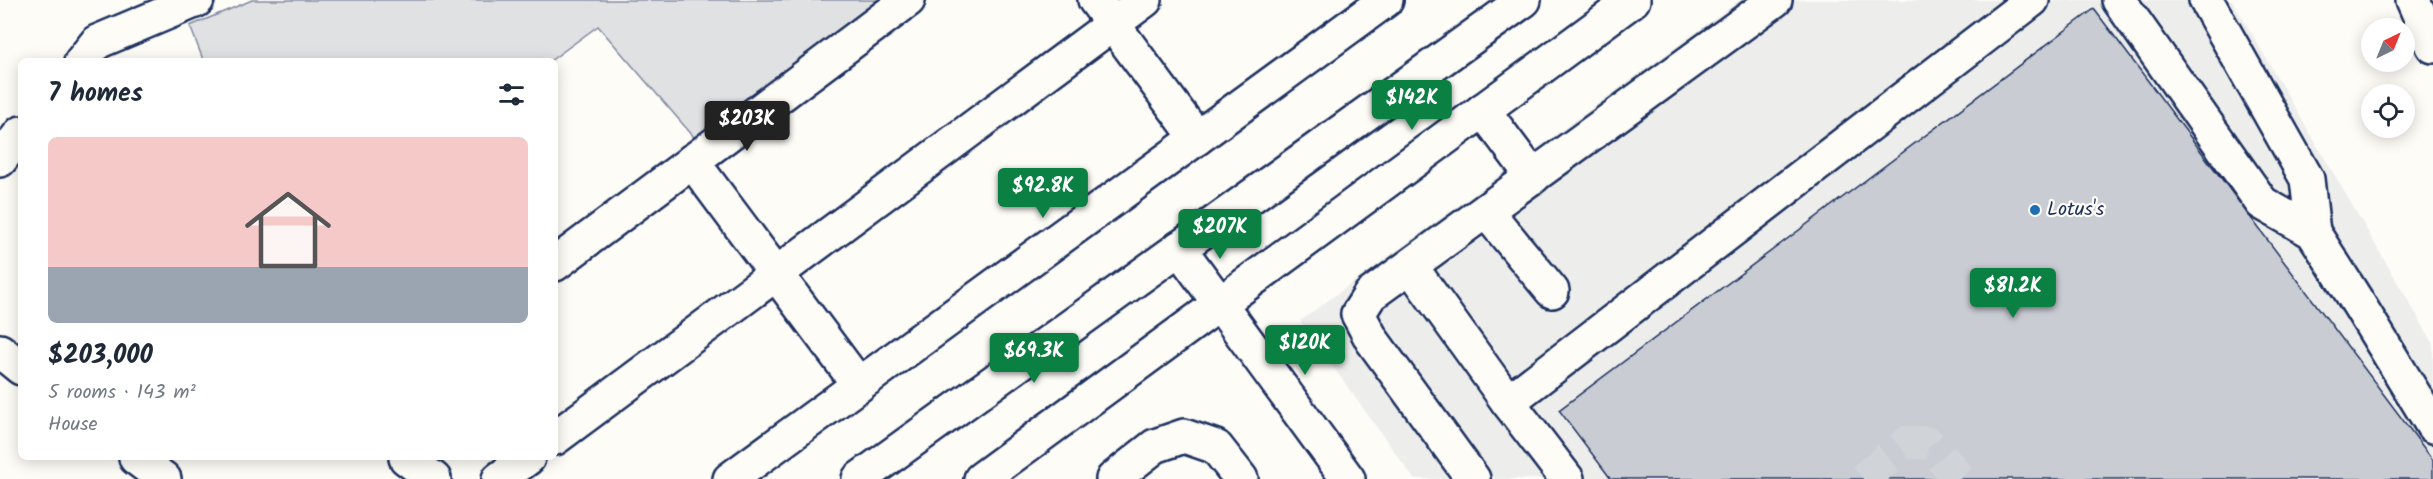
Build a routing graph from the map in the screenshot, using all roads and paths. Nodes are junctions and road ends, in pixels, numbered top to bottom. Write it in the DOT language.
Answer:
graph roads {
  1 [pos="197,0"];
  2 [pos="908,0"];
  3 [pos="1145,0"];
  4 [pos="1386,0"];
  5 [pos="1524,0"];
  6 [pos="1633,0"];
  7 [pos="1775,0"];
  8 [pos="2032,0"];
  9 [pos="2120,0"];
  10 [pos="2206,0"];
  11 [pos="2413,0"];
  12 [pos="1104,12"];
  13 [pos="2433,46"];
  14 [pos="84,58"];
  15 [pos="1483,110"];
  16 [pos="1197,138"];
  17 [pos="692,161"];
  18 [pos="1533,177"];
  19 [pos="1486,212"];
  20 [pos="2313,232"];
  21 [pos="1179,248"];
  22 [pos="558,262"];
  23 [pos="1411,267"];
  24 [pos="776,274"];
  25 [pos="1552,291"];
  26 [pos="1220,303"];
  27 [pos="0,351"];
  28 [pos="18,366"];
  29 [pos="859,385"];
  30 [pos="1508,402"];
  31 [pos="2433,426"];
  32 [pos="558,436"];
  33 [pos="139,460"];
  34 [pos="409,460"];
  35 [pos="525,460"];
  36 [pos="164,479"];
  37 [pos="434,479"];
  38 [pos="499,479"];
  39 [pos="730,479"];
  40 [pos="859,479"];
  41 [pos="981,479"];
  42 [pos="1113,479"];
  43 [pos="1241,479"];
  44 [pos="1348,479"];
  45 [pos="1473,479"];
  46 [pos="1567,479"];
  1 -- 14 [label="street"];
  2 -- 17 [label="street"];
  3 -- 12 [label="street"];
  4 -- 16 [label="street"];
  5 -- 21 [label="street"];
  6 -- 15 [label="street"];
  7 -- 18 [label="street"];
  8 -- 30 [label="street"];
  9 -- 20 [label="street"];
  10 -- 20 [label="street"];
  11 -- 13 [label="street"];
  12 -- 16 [label="street"];
  12 -- 24 [label="street"];
  15 -- 18 [label="street"];
  15 -- 26 [label="street"];
  16 -- 29 [label="street"];
  17 -- 22 [label="street"];
  17 -- 24 [label="street"];
  18 -- 19 [label="street"];
  19 -- 23 [label="street"];
  19 -- 25 [label="street"];
  20 -- 31 [label="street"];
  21 -- 26 [label="street"];
  21 -- 40 [label="street"];
  23 -- 30 [label="street"];
  23 -- 45 [label="street"];
  24 -- 29 [label="street"];
  24 -- 32 [label="street"];
  26 -- 41 [label="street"];
  26 -- 44 [label="street"];
  27 -- 28 [label="street"];
  29 -- 39 [label="street"];
  30 -- 46 [label="street"];
  33 -- 36 [label="street"];
  34 -- 37 [label="street"];
  35 -- 38 [label="street"];
  42 -- 43 [label="street"];
}
